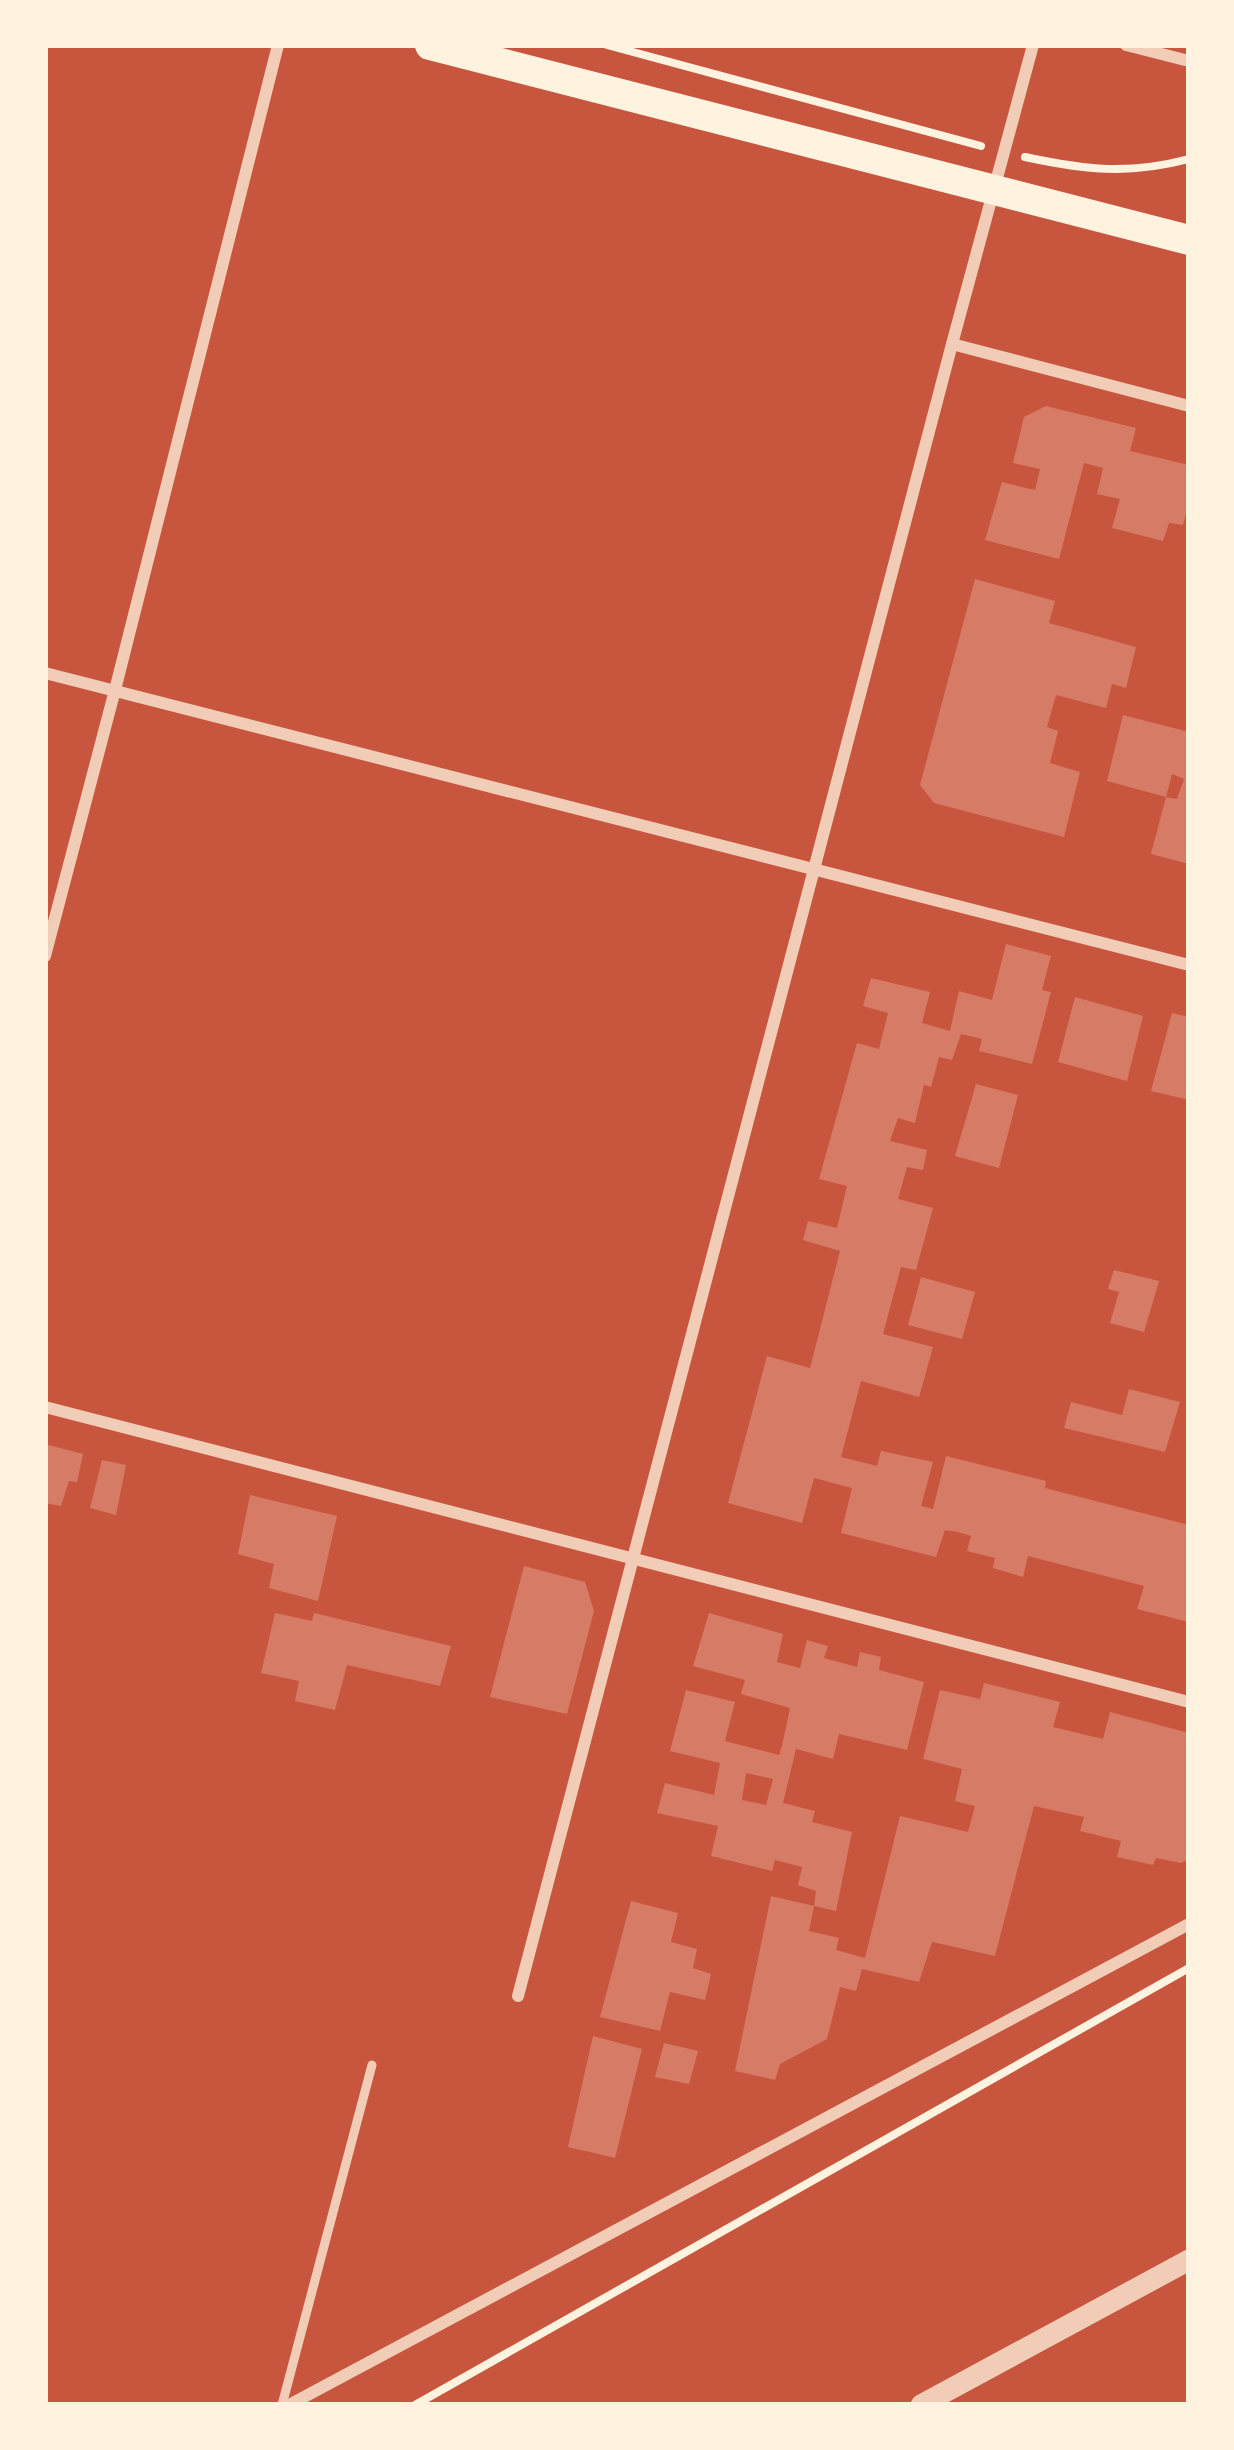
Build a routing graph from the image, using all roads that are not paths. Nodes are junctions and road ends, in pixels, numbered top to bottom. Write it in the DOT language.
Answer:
graph roads {
  1 [pos="278,45"];
  2 [pos="430,45"];
  3 [pos="1033,45"];
  4 [pos="1126,45"];
  5 [pos="1189,61"];
  6 [pos="994,190"];
  7 [pos="1189,240"];
  8 [pos="952,344"];
  9 [pos="1189,406"];
  10 [pos="45,673"];
  11 [pos="115,690"];
  12 [pos="815,871"];
  13 [pos="45,956"];
  14 [pos="1189,965"];
  15 [pos="45,1407"];
  16 [pos="634,1557"];
  17 [pos="1189,1702"];
  18 [pos="1189,1924"];
  19 [pos="518,1996"];
  20 [pos="372,2065"];
  21 [pos="1189,2260"];
  22 [pos="285,2405"];
  23 [pos="920,2405"];
  1 -- 11 [label="street"];
  2 -- 6 [label="highway"];
  3 -- 6 [label="street"];
  4 -- 5 [label="street"];
  6 -- 7 [label="highway"];
  6 -- 8 [label="street"];
  8 -- 9 [label="street"];
  8 -- 12 [label="street"];
  10 -- 11 [label="street"];
  11 -- 12 [label="street"];
  11 -- 13 [label="street"];
  12 -- 14 [label="street"];
  12 -- 16 [label="street"];
  15 -- 16 [label="street"];
  16 -- 17 [label="street"];
  16 -- 19 [label="street"];
  18 -- 22 [label="street"];
  20 -- 22 [label="lane"];
  21 -- 23 [label="street"];
}
